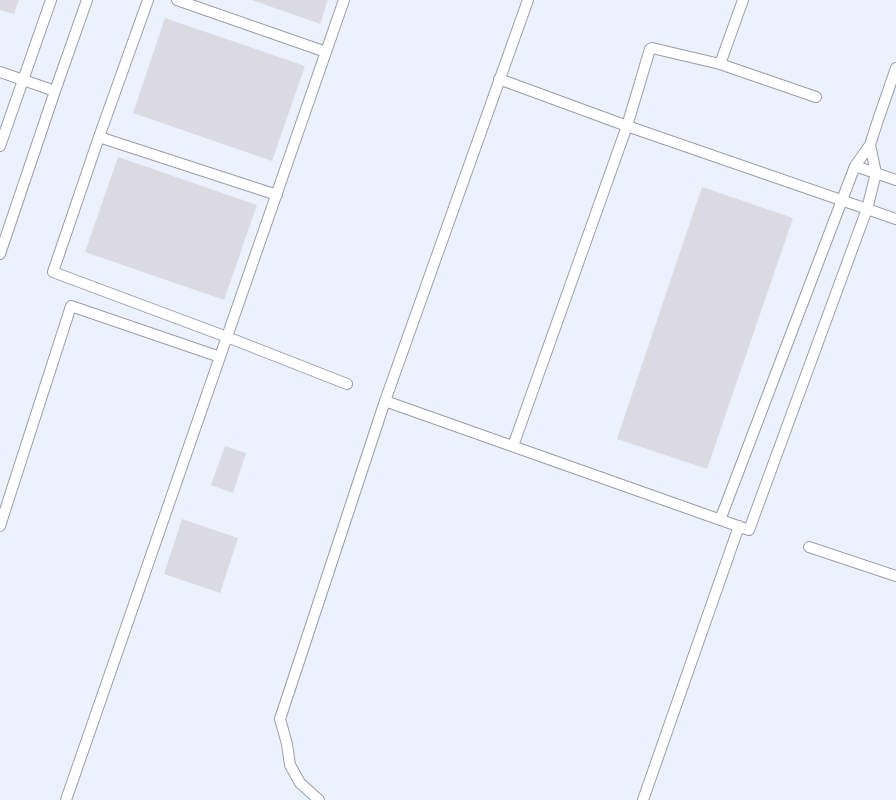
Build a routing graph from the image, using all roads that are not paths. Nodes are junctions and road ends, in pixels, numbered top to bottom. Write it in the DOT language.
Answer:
graph roads {
  1 [pos="51,0"];
  2 [pos="87,0"];
  3 [pos="148,0"];
  4 [pos="177,0"];
  5 [pos="344,0"];
  6 [pos="528,0"];
  7 [pos="743,0"];
  8 [pos="326,52"];
  9 [pos="720,64"];
  10 [pos="896,68"];
  11 [pos="0,72"];
  12 [pos="499,79"];
  13 [pos="23,80"];
  14 [pos="55,91"];
  15 [pos="816,97"];
  16 [pos="627,126"];
  17 [pos="99,137"];
  18 [pos="870,145"];
  19 [pos="0,146"];
  20 [pos="855,166"];
  21 [pos="876,173"];
  22 [pos="896,180"];
  23 [pos="277,195"];
  24 [pos="842,200"];
  25 [pos="867,208"];
  26 [pos="896,219"];
  27 [pos="0,254"];
  28 [pos="227,337"];
  29 [pos="220,357"];
  30 [pos="347,384"];
  31 [pos="385,401"];
  32 [pos="513,446"];
  33 [pos="720,520"];
  34 [pos="0,526"];
  35 [pos="738,526"];
  36 [pos="809,547"];
  37 [pos="896,576"];
  38 [pos="66,800"];
  39 [pos="319,800"];
  40 [pos="643,800"];
  1 -- 13 [label="lane"];
  2 -- 14 [label="lane"];
  3 -- 17 [label="lane"];
  4 -- 8 [label="lane"];
  5 -- 8 [label="lane"];
  6 -- 12 [label="lane"];
  7 -- 9 [label="lane"];
  8 -- 23 [label="lane"];
  9 -- 15 [label="lane"];
  9 -- 16 [label="lane"];
  10 -- 18 [label="lane"];
  11 -- 13 [label="lane"];
  12 -- 16 [label="lane"];
  12 -- 31 [label="lane"];
  13 -- 14 [label="lane"];
  13 -- 19 [label="lane"];
  14 -- 27 [label="lane"];
  16 -- 24 [label="lane"];
  16 -- 32 [label="lane"];
  17 -- 23 [label="lane"];
  17 -- 28 [label="lane"];
  18 -- 20 [label="lane"];
  18 -- 21 [label="lane"];
  20 -- 21 [label="lane"];
  20 -- 24 [label="lane"];
  21 -- 22 [label="lane"];
  21 -- 25 [label="lane"];
  23 -- 28 [label="lane"];
  24 -- 25 [label="lane"];
  24 -- 33 [label="lane"];
  25 -- 26 [label="lane"];
  25 -- 35 [label="lane"];
  28 -- 29 [label="lane"];
  28 -- 30 [label="lane"];
  29 -- 34 [label="lane"];
  29 -- 38 [label="lane"];
  31 -- 32 [label="lane"];
  31 -- 39 [label="lane"];
  32 -- 33 [label="lane"];
  33 -- 35 [label="lane"];
  35 -- 40 [label="lane"];
  36 -- 37 [label="lane"];
}
